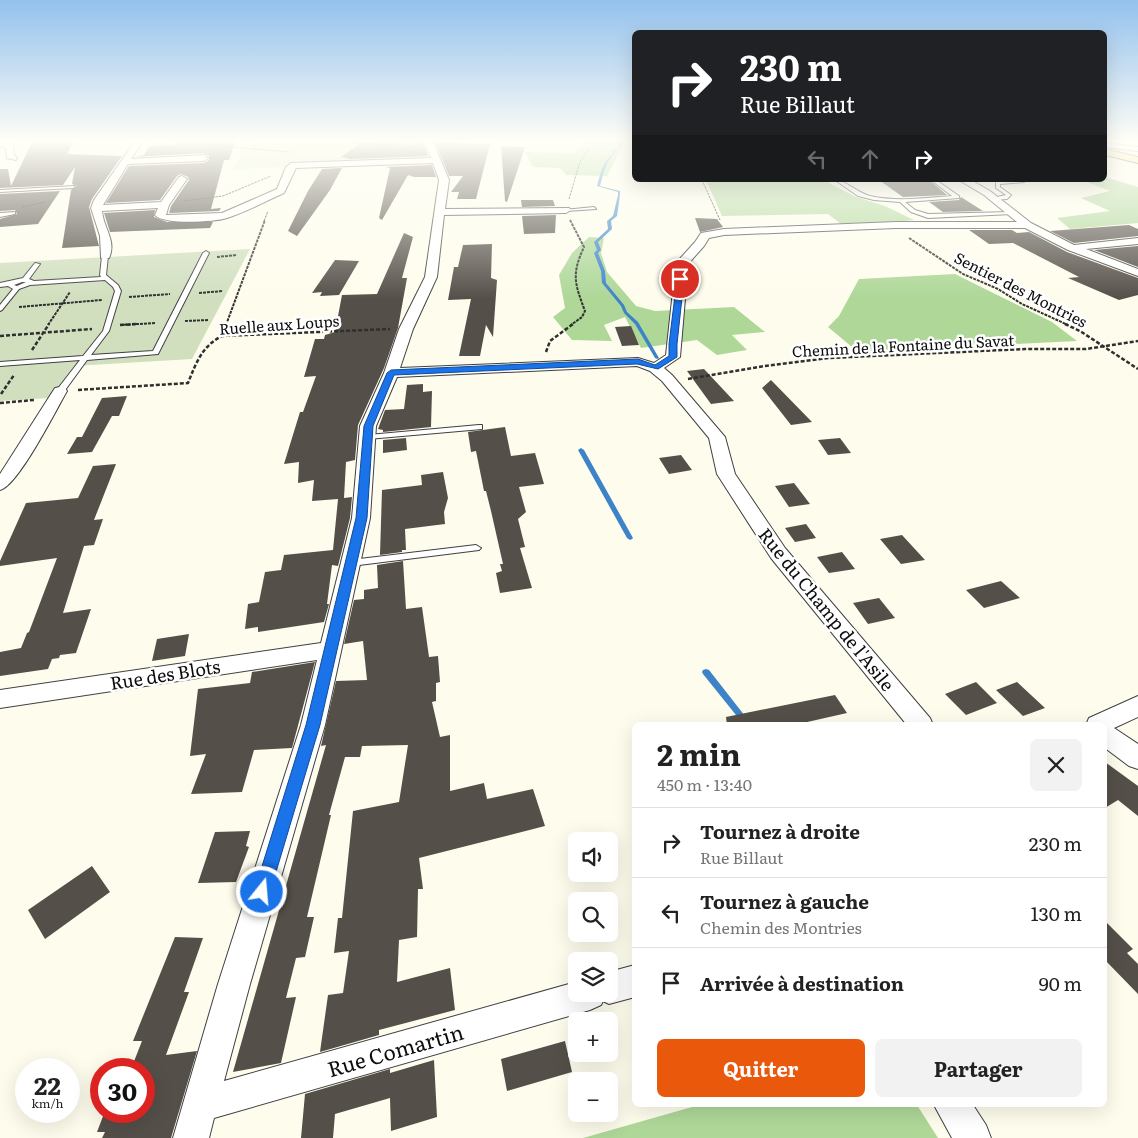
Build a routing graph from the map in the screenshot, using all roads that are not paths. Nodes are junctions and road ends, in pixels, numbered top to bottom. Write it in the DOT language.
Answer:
graph roads {
  1 [pos="104,193"];
  2 [pos="172,193"];
  3 [pos="276,193"];
  4 [pos="442,193"];
  5 [pos="853,193"];
  6 [pos="952,193"];
  7 [pos="985,193"];
  8 [pos="1005,193"];
  9 [pos="995,199"];
  10 [pos="901,201"];
  11 [pos="164,205"];
  12 [pos="96,208"];
  13 [pos="594,208"];
  14 [pos="566,210"];
  15 [pos="440,212"];
  16 [pos="1012,212"];
  17 [pos="13,213"];
  18 [pos="0,214"];
  19 [pos="1027,225"];
  20 [pos="1138,241"];
  21 [pos="1072,248"];
  22 [pos="205,255"];
  23 [pos="105,256"];
  24 [pos="37,264"];
  25 [pos="1138,273"];
  26 [pos="108,278"];
  27 [pos="27,281"];
  28 [pos="0,285"];
  29 [pos="14,286"];
  30 [pos="0,308"];
  31 [pos="85,358"];
  32 [pos="0,364"];
  33 [pos="656,368"];
  34 [pos="391,373"];
  35 [pos="58,395"];
  36 [pos="478,427"];
  37 [pos="368,437"];
  38 [pos="0,485"];
  39 [pos="476,548"];
  40 [pos="351,562"];
  41 [pos="331,650"];
  42 [pos="0,699"];
  43 [pos="1138,706"];
  44 [pos="918,722"];
  45 [pos="1104,722"];
  46 [pos="1107,736"];
  47 [pos="1138,758"];
  48 [pos="632,982"];
  49 [pos="618,986"];
  50 [pos="568,1000"];
  51 [pos="200,1105"];
  52 [pos="953,1107"];
  53 [pos="191,1138"];
  54 [pos="973,1138"];
  1 -- 12 [label="street"];
  2 -- 11 [label="street"];
  3 -- 11 [label="street"];
  4 -- 15 [label="street"];
  5 -- 10 [label="lane"];
  6 -- 10 [label="lane"];
  7 -- 9 [label="street"];
  8 -- 9 [label="lane"];
  9 -- 16 [label="street"];
  10 -- 16 [label="lane"];
  11 -- 12 [label="street"];
  12 -- 23 [label="street"];
  13 -- 14 [label="lane"];
  14 -- 15 [label="street"];
  15 -- 34 [label="street"];
  16 -- 19 [label="street"];
  17 -- 18 [label="lane"];
  19 -- 21 [label="street"];
  19 -- 33 [label="street"];
  20 -- 21 [label="street"];
  21 -- 25 [label="street"];
  22 -- 31 [label="lane"];
  23 -- 26 [label="lane"];
  24 -- 27 [label="lane"];
  26 -- 27 [label="lane"];
  26 -- 31 [label="lane"];
  27 -- 29 [label="lane"];
  28 -- 29 [label="lane"];
  29 -- 30 [label="lane"];
  31 -- 32 [label="lane"];
  31 -- 35 [label="lane"];
  33 -- 34 [label="street"];
  33 -- 44 [label="street, Rue du Champ de l'Asile"];
  34 -- 37 [label="street"];
  35 -- 38 [label="street"];
  36 -- 37 [label="lane"];
  37 -- 40 [label="street"];
  39 -- 40 [label="lane"];
  40 -- 41 [label="street"];
  41 -- 42 [label="street, Rue des Blots"];
  41 -- 51 [label="street"];
  43 -- 45 [label="street"];
  46 -- 47 [label="street"];
  48 -- 49 [label="street"];
  50 -- 51 [label="street, Rue Comartin"];
  51 -- 53 [label="street"];
  52 -- 54 [label="street"];
}
